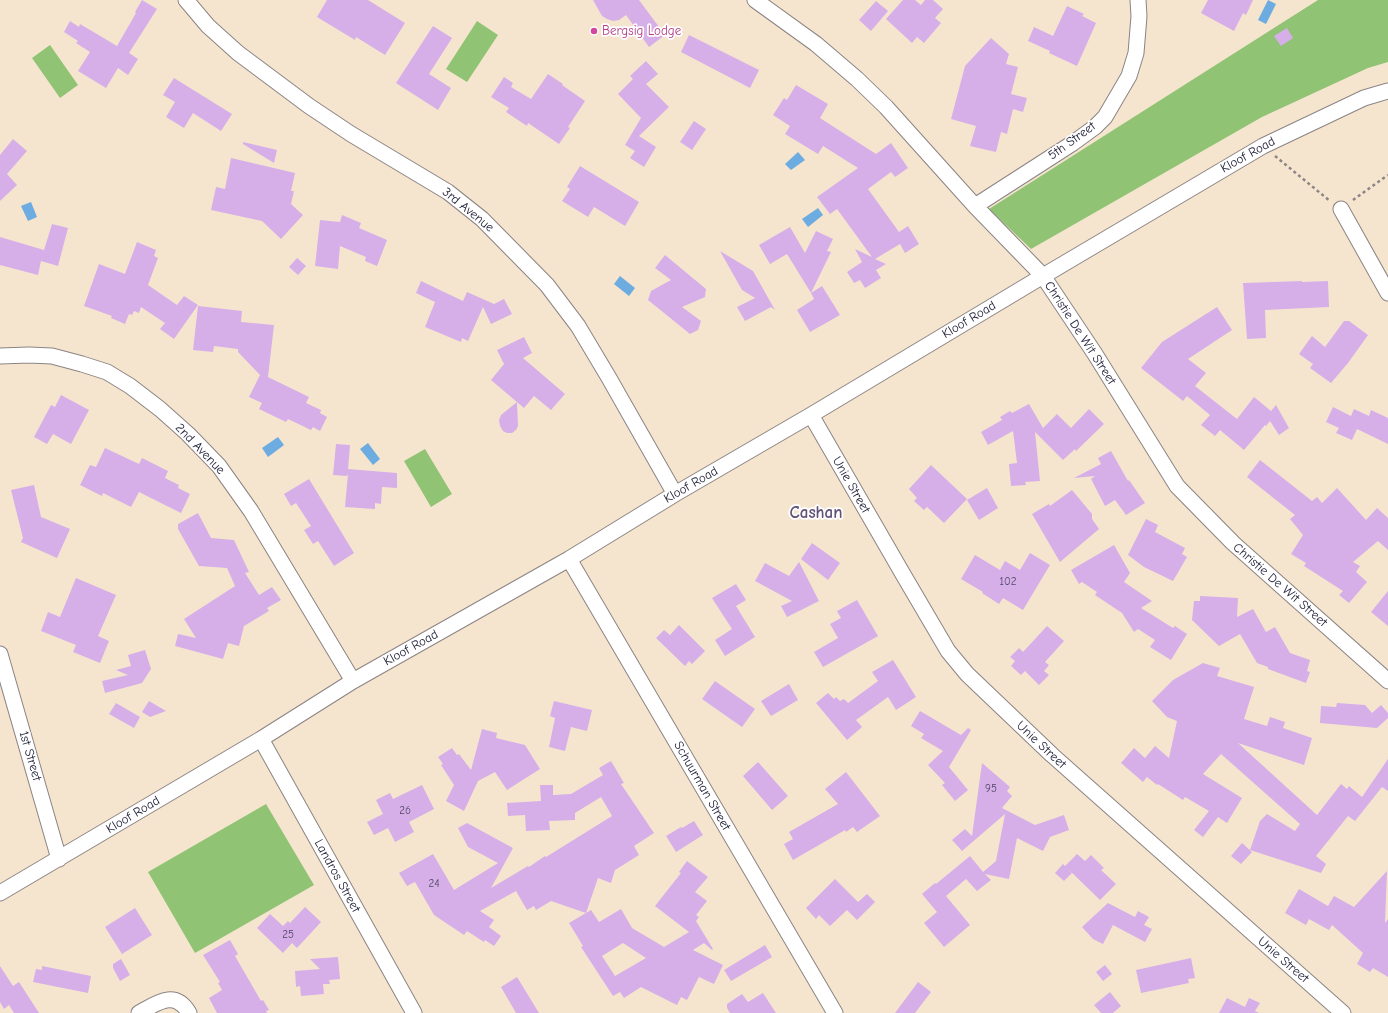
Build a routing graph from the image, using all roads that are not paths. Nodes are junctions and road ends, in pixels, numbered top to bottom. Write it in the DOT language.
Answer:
graph roads {
  1 [pos="186,0"];
  2 [pos="755,0"];
  3 [pos="1138,0"];
  4 [pos="1388,91"];
  5 [pos="975,206"];
  6 [pos="1341,209"];
  7 [pos="1043,276"];
  8 [pos="1388,293"];
  9 [pos="0,356"];
  10 [pos="811,415"];
  11 [pos="675,494"];
  12 [pos="569,559"];
  13 [pos="0,654"];
  14 [pos="1388,680"];
  15 [pos="353,681"];
  16 [pos="261,739"];
  17 [pos="60,859"];
  18 [pos="0,893"];
  19 [pos="139,1013"];
  20 [pos="189,1013"];
  21 [pos="414,1013"];
  22 [pos="835,1013"];
  23 [pos="1344,1013"];
  1 -- 11 [label="street, 3rd Avenue"];
  2 -- 5 [label="street, Christie De Wit Street"];
  3 -- 5 [label="street, 5th Street"];
  4 -- 7 [label="street, Kloof Road"];
  5 -- 7 [label="street, Christie De Wit Street"];
  6 -- 8 [label="street"];
  7 -- 10 [label="street, Kloof Road"];
  7 -- 14 [label="street, Christie De Wit Street"];
  9 -- 15 [label="street, 2nd Avenue"];
  10 -- 11 [label="street, Kloof Road"];
  10 -- 23 [label="street, Unie Street"];
  11 -- 12 [label="street, Kloof Road"];
  12 -- 15 [label="street, Kloof Road"];
  12 -- 22 [label="street, Schuurman Street"];
  13 -- 17 [label="street, 1st Street"];
  15 -- 16 [label="street, Kloof Road"];
  16 -- 17 [label="street, Kloof Road"];
  16 -- 21 [label="street, Landros Street"];
  17 -- 18 [label="street, Kloof Road"];
  19 -- 20 [label="street"];
}
